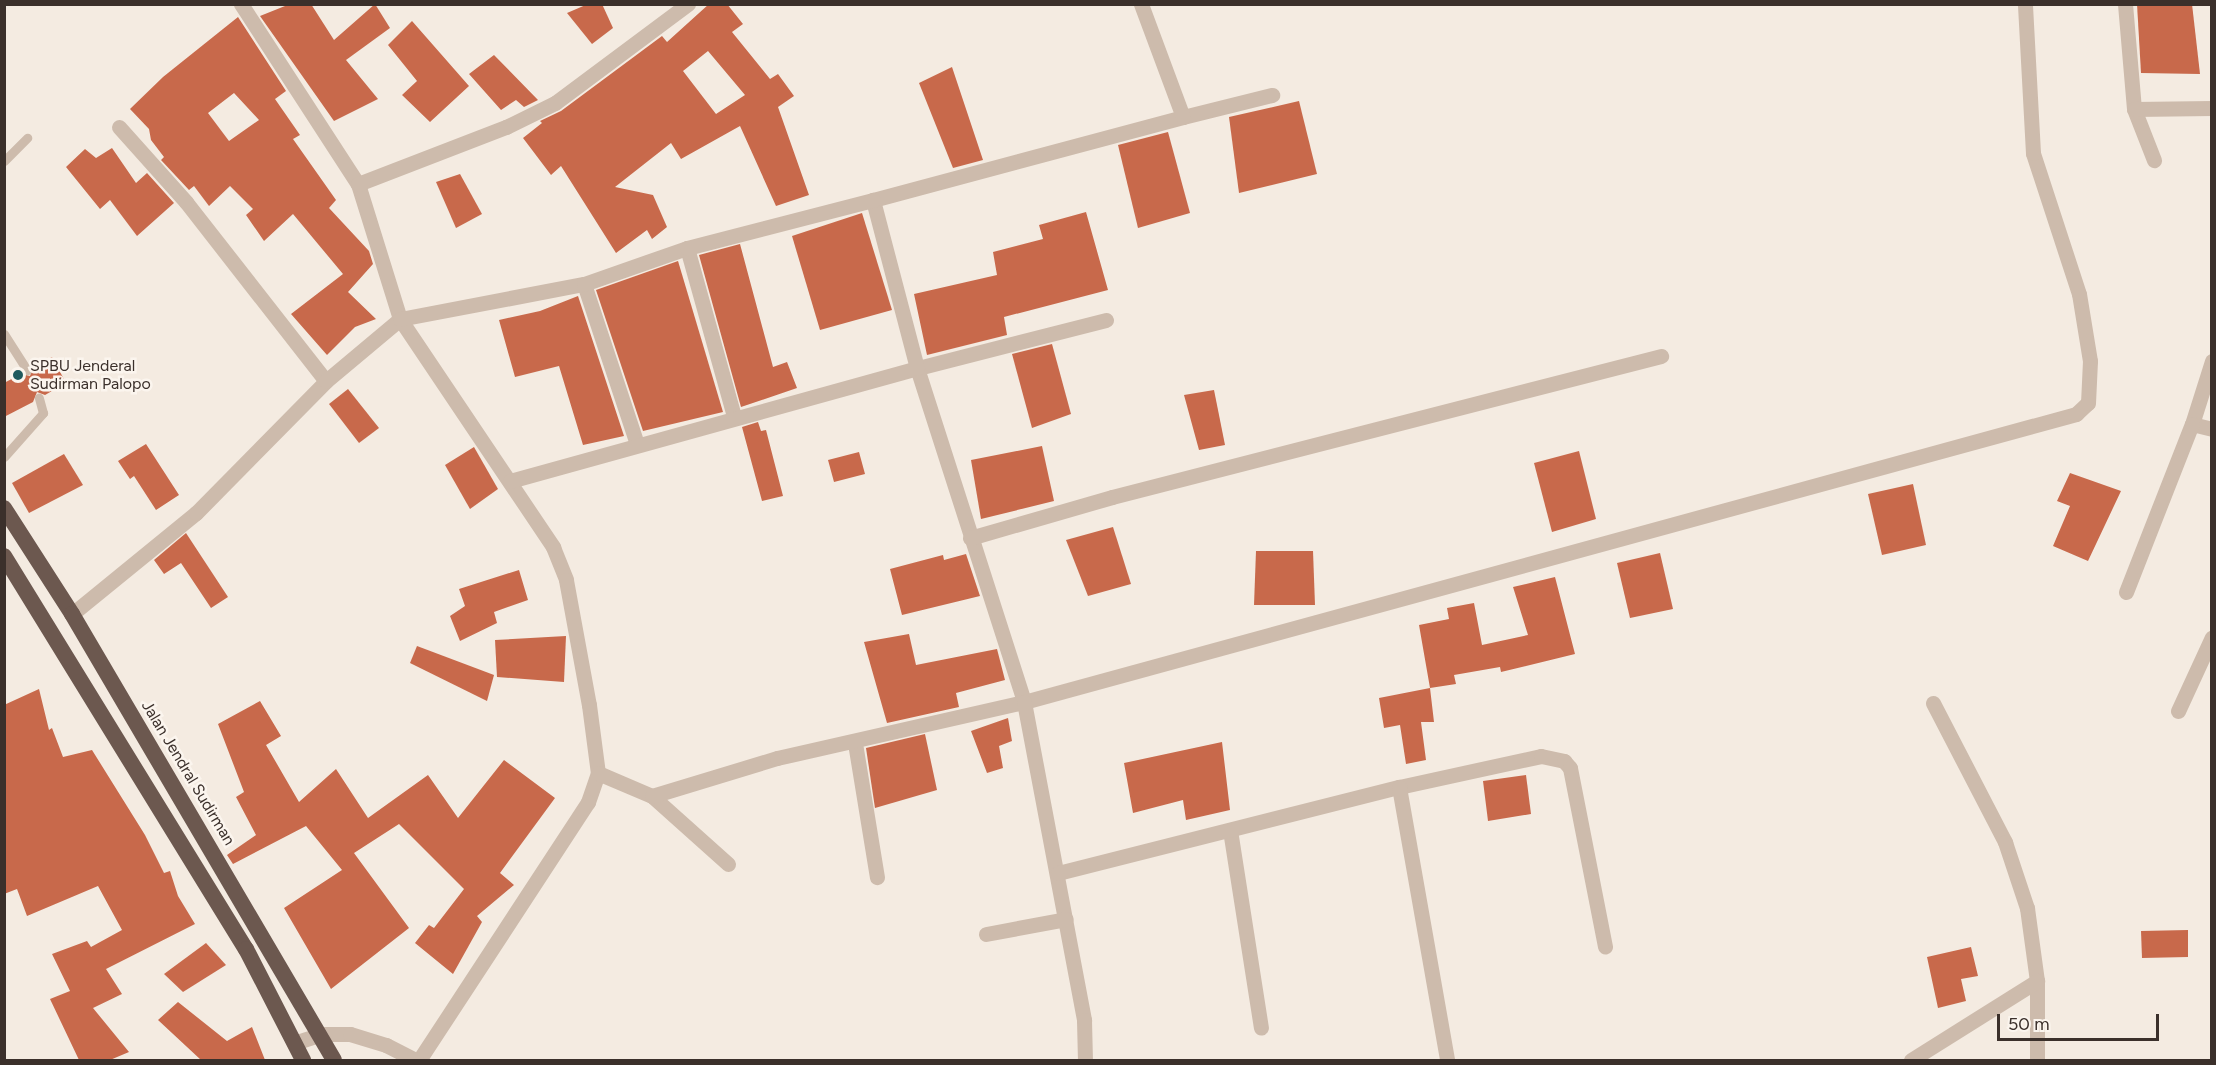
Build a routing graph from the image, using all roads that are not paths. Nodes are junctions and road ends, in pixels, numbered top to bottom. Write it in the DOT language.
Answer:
graph roads {
  1 [pos="241,4"];
  2 [pos="688,4"];
  3 [pos="1141,4"];
  4 [pos="2025,4"];
  5 [pos="2125,4"];
  6 [pos="1272,95"];
  7 [pos="2211,108"];
  8 [pos="2134,109"];
  9 [pos="1183,117"];
  10 [pos="119,127"];
  11 [pos="27,138"];
  12 [pos="2154,160"];
  13 [pos="4,161"];
  14 [pos="358,184"];
  15 [pos="873,200"];
  16 [pos="687,248"];
  17 [pos="584,284"];
  18 [pos="400,319"];
  19 [pos="1106,320"];
  20 [pos="4,334"];
  21 [pos="1661,356"];
  22 [pos="2211,361"];
  23 [pos="917,368"];
  24 [pos="27,370"];
  25 [pos="326,381"];
  26 [pos="39,398"];
  27 [pos="734,416"];
  28 [pos="2192,424"];
  29 [pos="2211,429"];
  30 [pos="637,444"];
  31 [pos="4,457"];
  32 [pos="510,481"];
  33 [pos="4,508"];
  34 [pos="970,537"];
  35 [pos="4,556"];
  36 [pos="2126,592"];
  37 [pos="72,614"];
  38 [pos="2211,637"];
  39 [pos="1024,702"];
  40 [pos="1933,704"];
  41 [pos="2178,711"];
  42 [pos="855,743"];
  43 [pos="598,773"];
  44 [pos="1399,787"];
  45 [pos="652,796"];
  46 [pos="1230,830"];
  47 [pos="728,864"];
  48 [pos="1058,873"];
  49 [pos="877,877"];
  50 [pos="1066,919"];
  51 [pos="986,934"];
  52 [pos="1605,947"];
  53 [pos="2037,981"];
  54 [pos="292,983"];
  55 [pos="271,996"];
  56 [pos="1261,1028"];
  57 [pos="321,1034"];
  58 [pos="294,1043"];
  59 [pos="303,1060"];
  60 [pos="334,1060"];
  61 [pos="417,1060"];
  62 [pos="1085,1060"];
  63 [pos="1447,1060"];
  64 [pos="1911,1060"];
  65 [pos="2037,1060"];
  1 -- 14 [label="street"];
  2 -- 14 [label="street"];
  3 -- 9 [label="street"];
  4 -- 39 [label="street"];
  5 -- 8 [label="street"];
  6 -- 9 [label="street"];
  7 -- 8 [label="street"];
  8 -- 12 [label="street"];
  9 -- 15 [label="street"];
  10 -- 25 [label="street"];
  11 -- 13 [label="lane"];
  14 -- 18 [label="street"];
  15 -- 16 [label="street"];
  15 -- 23 [label="street"];
  16 -- 17 [label="street"];
  16 -- 27 [label="street"];
  17 -- 18 [label="street"];
  17 -- 30 [label="street"];
  18 -- 25 [label="street"];
  18 -- 32 [label="street"];
  19 -- 23 [label="street"];
  20 -- 24 [label="lane"];
  21 -- 34 [label="street"];
  22 -- 28 [label="street"];
  23 -- 27 [label="street"];
  23 -- 34 [label="street"];
  25 -- 37 [label="street"];
  26 -- 31 [label="lane"];
  27 -- 30 [label="street"];
  28 -- 29 [label="street"];
  28 -- 36 [label="street"];
  30 -- 32 [label="street"];
  32 -- 43 [label="street"];
  33 -- 37 [label="highway, Jalan Jendral Sudirman"];
  34 -- 39 [label="street"];
  35 -- 55 [label="highway"];
  37 -- 54 [label="highway, Jalan Jendral Sudirman"];
  38 -- 41 [label="street"];
  39 -- 42 [label="street"];
  39 -- 48 [label="street"];
  40 -- 53 [label="street"];
  42 -- 45 [label="street"];
  42 -- 49 [label="street"];
  43 -- 45 [label="street"];
  43 -- 61 [label="street"];
  44 -- 46 [label="street"];
  44 -- 52 [label="street"];
  44 -- 63 [label="street"];
  45 -- 47 [label="street"];
  46 -- 48 [label="street"];
  46 -- 56 [label="street"];
  48 -- 50 [label="street"];
  50 -- 51 [label="street"];
  50 -- 62 [label="street"];
  53 -- 64 [label="street"];
  53 -- 65 [label="street"];
  54 -- 55 [label="highway"];
  54 -- 57 [label="highway, Jalan Jendral Sudirman"];
  55 -- 58 [label="highway"];
  57 -- 58 [label="street"];
  57 -- 60 [label="highway, Jalan Jendral Sudirman"];
  57 -- 61 [label="street"];
  58 -- 59 [label="highway"];
}
